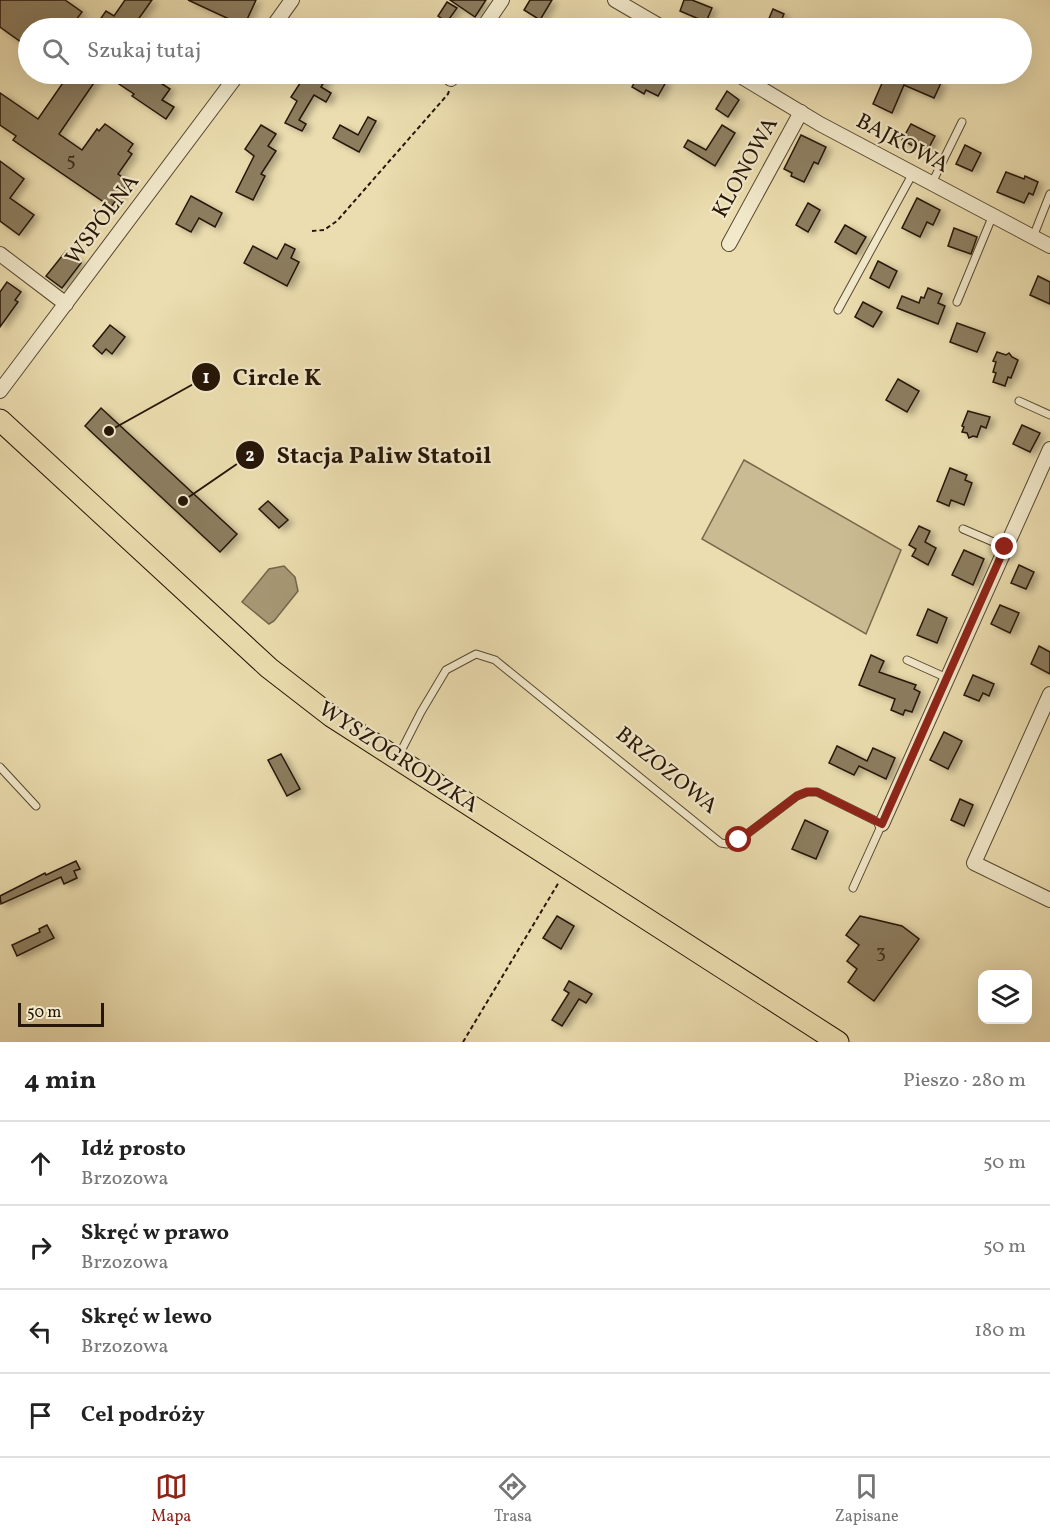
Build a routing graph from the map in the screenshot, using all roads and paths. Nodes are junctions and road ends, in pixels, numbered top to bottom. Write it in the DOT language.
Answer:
graph roads {
  1 [pos="292,0"];
  2 [pos="502,0"];
  3 [pos="615,0"];
  4 [pos="279,18"];
  5 [pos="490,18"];
  6 [pos="646,18"];
  7 [pos="231,84"];
  8 [pos="451,84"];
  9 [pos="754,84"];
  10 [pos="801,112"];
  11 [pos="962,122"];
  12 [pos="913,173"];
  13 [pos="932,183"];
  14 [pos="1050,194"];
  15 [pos="993,215"];
  16 [pos="312,231"];
  17 [pos="1033,237"];
  18 [pos="729,244"];
  19 [pos="1050,246"];
  20 [pos="0,254"];
  21 [pos="957,302"];
  22 [pos="66,304"];
  23 [pos="838,310"];
  24 [pos="0,391"];
  25 [pos="1018,400"];
  26 [pos="1050,415"];
  27 [pos="0,420"];
  28 [pos="1050,449"];
  29 [pos="963,529"];
  30 [pos="1005,547"];
  31 [pos="907,660"];
  32 [pos="947,678"];
  33 [pos="1050,694"];
  34 [pos="397,759"];
  35 [pos="0,767"];
  36 [pos="36,806"];
  37 [pos="882,824"];
  38 [pos="568,868"];
  39 [pos="853,888"];
  40 [pos="1050,900"];
  41 [pos="464,1042"];
  42 [pos="837,1042"];
  1 -- 4 [label="street"];
  2 -- 5 [label="street"];
  3 -- 6 [label="street"];
  7 -- 22 [label="street, WSPÓLNA"];
  8 -- 16 [label="path"];
  9 -- 10 [label="street, BAJKOWA"];
  10 -- 12 [label="street, BAJKOWA"];
  10 -- 18 [label="street, KLONOWA"];
  11 -- 13 [label="lane"];
  12 -- 13 [label="street, BAJKOWA"];
  12 -- 23 [label="lane"];
  13 -- 15 [label="street, BAJKOWA"];
  14 -- 17 [label="lane"];
  15 -- 17 [label="street, BAJKOWA"];
  15 -- 21 [label="lane"];
  17 -- 19 [label="street, BAJKOWA"];
  20 -- 22 [label="street"];
  22 -- 24 [label="street, WSPÓLNA"];
  25 -- 26 [label="lane"];
  27 -- 34 [label="main road, WYSZOGRODZKA"];
  28 -- 30 [label="street"];
  29 -- 30 [label="lane"];
  30 -- 32 [label="street"];
  31 -- 32 [label="lane"];
  32 -- 37 [label="street"];
  33 -- 40 [label="street"];
  34 -- 37 [label="lane, BRZOZOWA"];
  34 -- 38 [label="main road, WYSZOGRODZKA"];
  35 -- 36 [label="lane"];
  37 -- 39 [label="lane"];
  38 -- 41 [label="path"];
  38 -- 42 [label="main road, WYSZOGRODZKA"];
}
